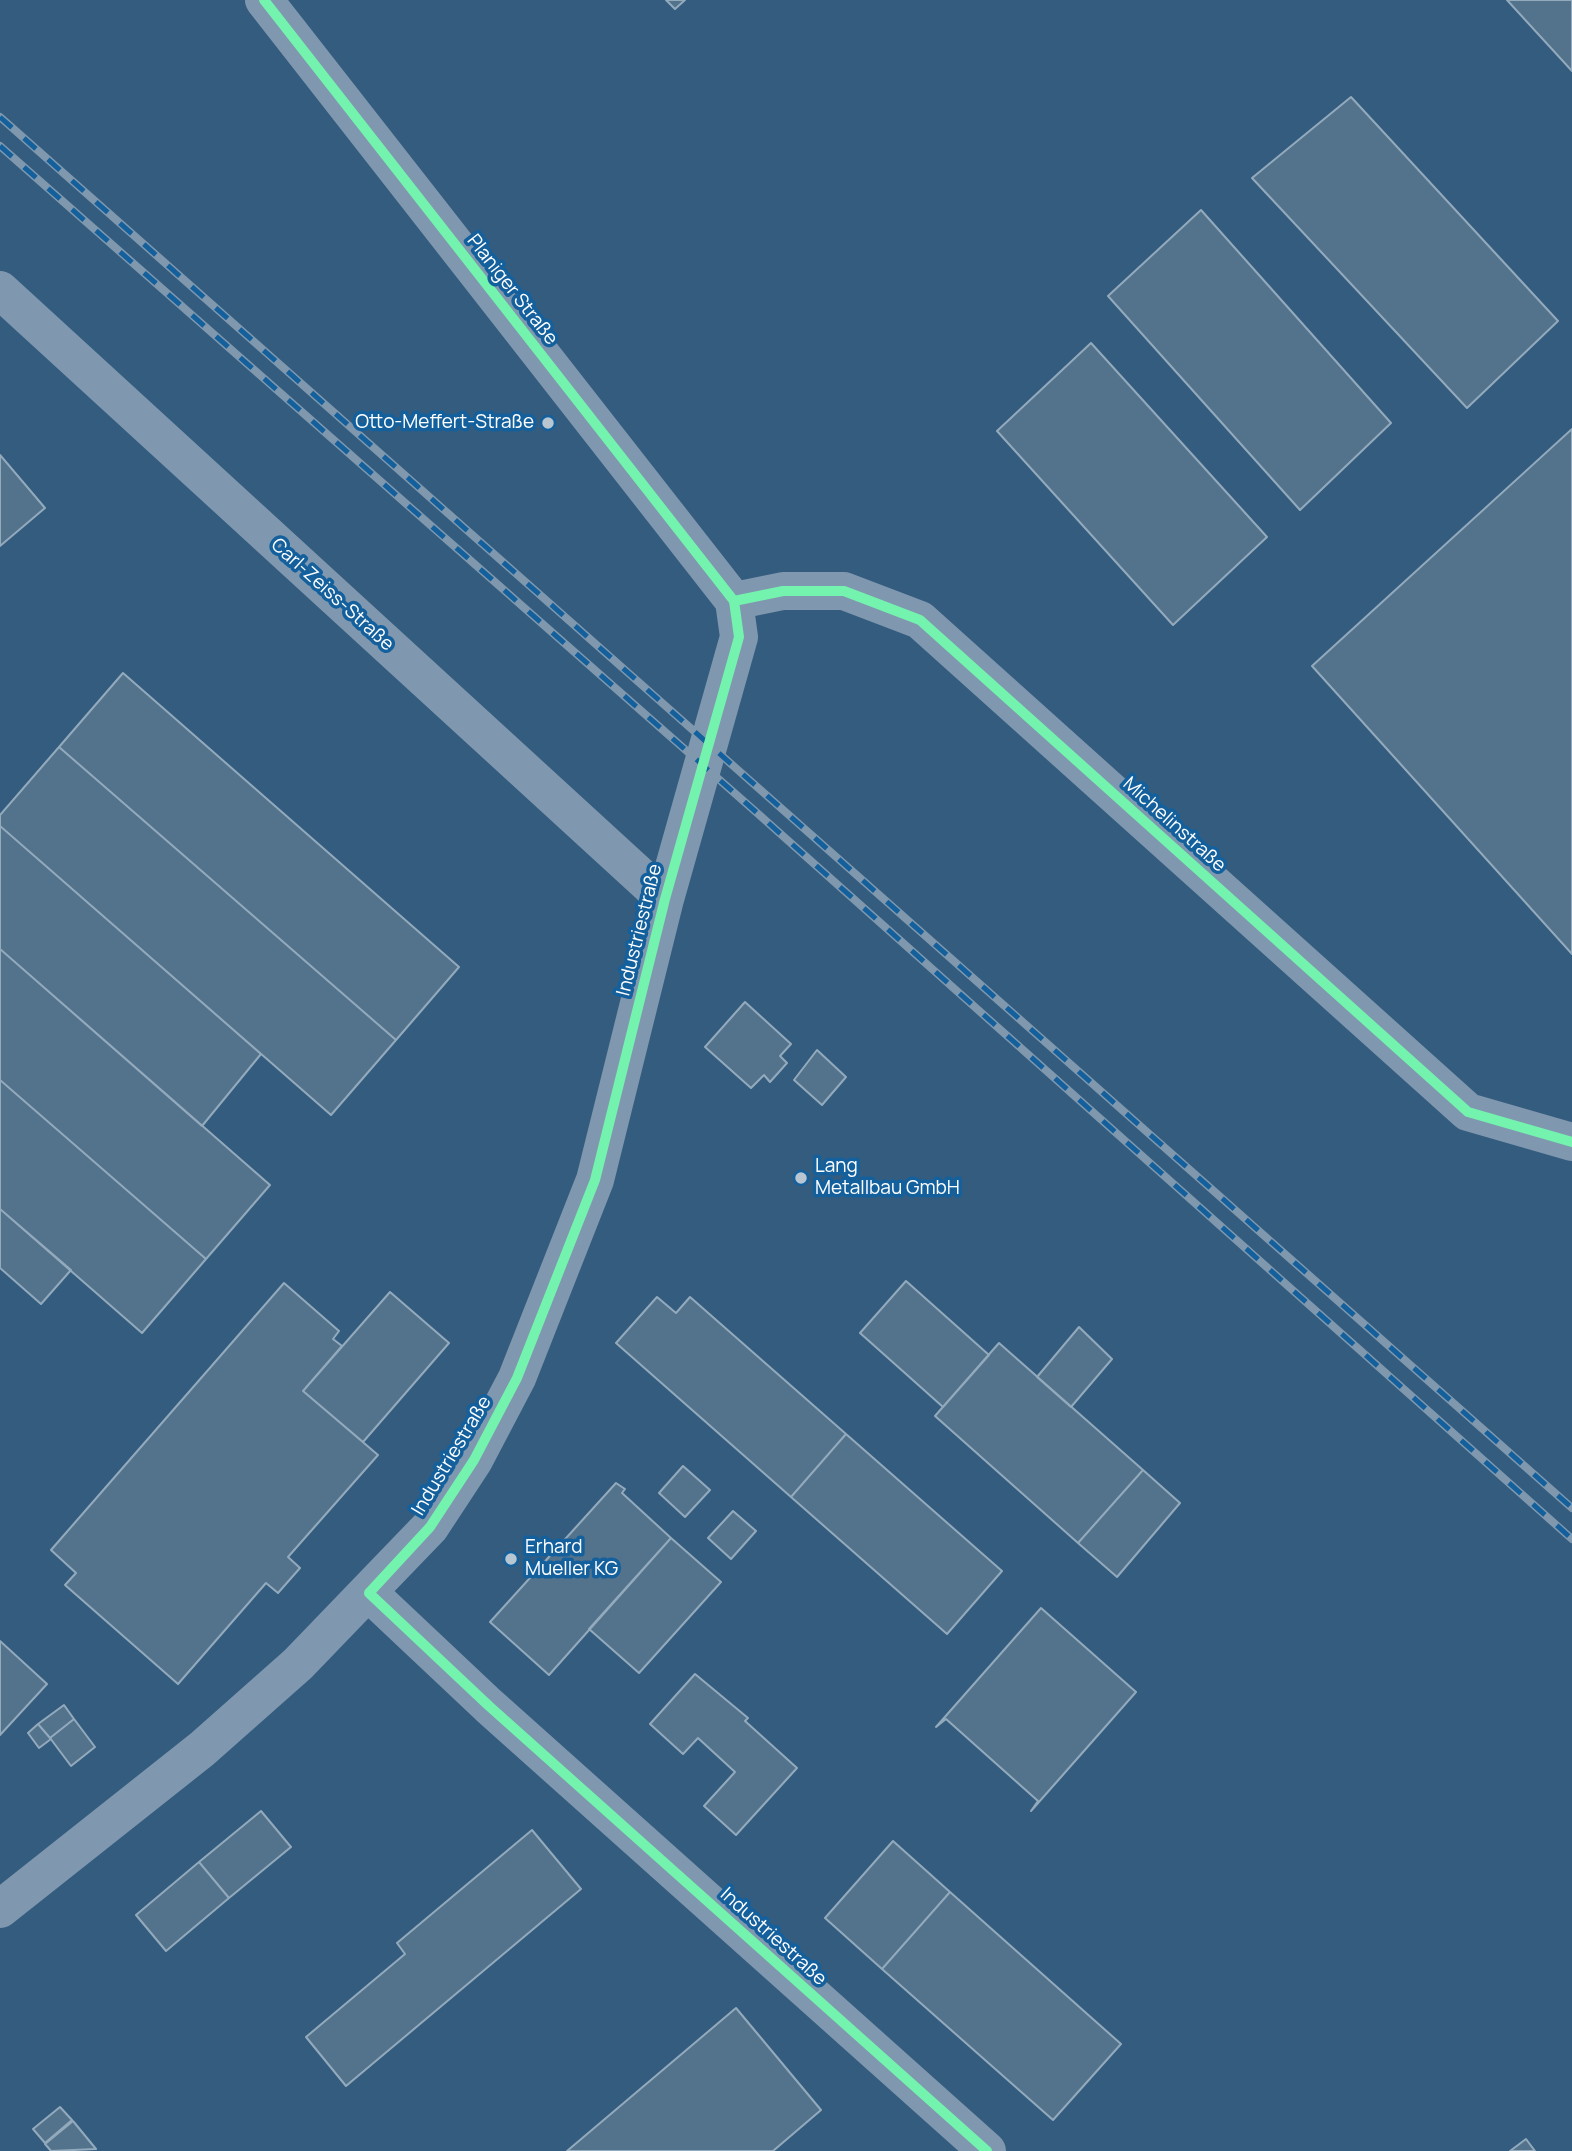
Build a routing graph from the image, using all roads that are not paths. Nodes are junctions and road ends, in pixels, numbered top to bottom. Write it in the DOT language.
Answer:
graph roads {
  1 [pos="264,0"];
  2 [pos="0,290"];
  3 [pos="734,601"];
  4 [pos="665,899"];
  5 [pos="1572,1142"];
  6 [pos="369,1593"];
  7 [pos="0,1909"];
  8 [pos="987,2151"];
  1 -- 3 [label="street, Planiger Straße"];
  2 -- 4 [label="street, Carl-Zeiss-Straße"];
  3 -- 4 [label="street, Industriestraße"];
  3 -- 5 [label="street, Michelinstraße"];
  4 -- 6 [label="street, Industriestraße"];
  6 -- 7 [label="street, Industriestraße"];
  6 -- 8 [label="street, Industriestraße"];
}
